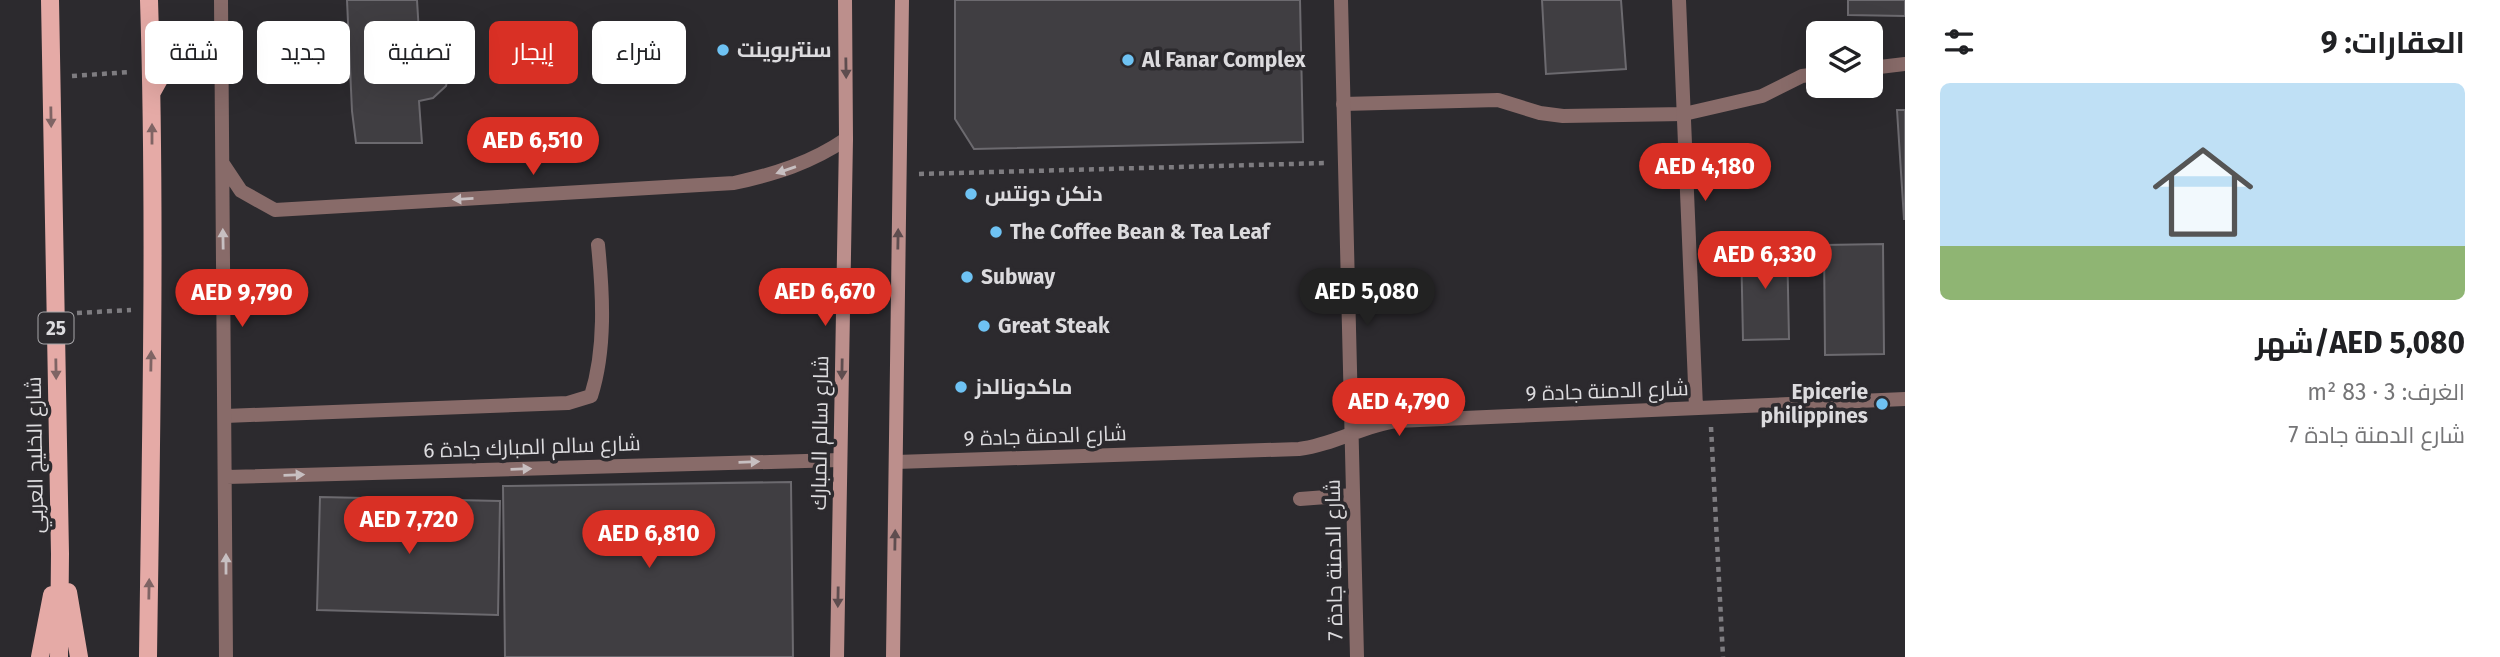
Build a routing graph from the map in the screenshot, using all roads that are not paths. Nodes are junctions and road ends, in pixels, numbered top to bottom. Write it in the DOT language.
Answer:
graph roads {
  1 [pos="50,0"];
  2 [pos="149,0"];
  3 [pos="221,0"];
  4 [pos="845,0"];
  5 [pos="902,0"];
  6 [pos="1341,0"];
  7 [pos="1679,0"];
  8 [pos="221,21"];
  9 [pos="1905,64"];
  10 [pos="1883,67"];
  11 [pos="1806,76"];
  12 [pos="156,84"];
  13 [pos="221,84"];
  14 [pos="152,92"];
  15 [pos="1343,104"];
  16 [pos="1684,114"];
  17 [pos="846,139"];
  18 [pos="222,162"];
  19 [pos="598,245"];
  20 [pos="1905,399"];
  21 [pos="1703,408"];
  22 [pos="225,416"];
  23 [pos="1352,434"];
  24 [pos="840,460"];
  25 [pos="896,462"];
  26 [pos="226,477"];
  27 [pos="1353,495"];
  28 [pos="1300,499"];
  29 [pos="60,554"];
  30 [pos="40,657"];
  31 [pos="59,657"];
  32 [pos="79,657"];
  33 [pos="148,657"];
  34 [pos="226,657"];
  35 [pos="837,657"];
  36 [pos="893,657"];
  37 [pos="1357,657"];
  1 -- 29 [label="main road, شارع الخليج العربي / 25, one-way"];
  2 -- 14 [label="main road"];
  3 -- 8 [label="street"];
  4 -- 17 [label="main road, شارع سالم المبارك, one-way"];
  25 -- 5 [label="main road, one-way"];
  6 -- 15 [label="street, شارع الدمنة جادة 7"];
  7 -- 16 [label="street"];
  9 -- 10 [label="street"];
  11 -- 16 [label="street"];
  12 -- 14 [label="main road"];
  13 -- 18 [label="street"];
  33 -- 14 [label="main road, one-way"];
  15 -- 16 [label="street"];
  15 -- 23 [label="street, شارع الدمنة جادة 7"];
  16 -- 21 [label="street"];
  17 -- 18 [label="street, one-way"];
  17 -- 24 [label="main road, شارع سالم المبارك, one-way"];
  22 -- 18 [label="street, one-way"];
  19 -- 22 [label="street"];
  20 -- 21 [label="street, شارع الدمنة جادة 9"];
  21 -- 23 [label="street, شارع الدمنة جادة 9"];
  22 -- 26 [label="street"];
  23 -- 25 [label="street, شارع الدمنة جادة 9"];
  23 -- 27 [label="street, شارع الدمنة جادة 7"];
  26 -- 24 [label="street, شارع سالم المبارك جادة 6, one-way"];
  24 -- 35 [label="main road, شارع سالم المبارك, one-way"];
  36 -- 25 [label="main road, one-way"];
  34 -- 26 [label="street, one-way"];
  27 -- 28 [label="street"];
  27 -- 37 [label="street, شارع الدمنة جادة 7"];
  29 -- 30 [label="main road"];
  29 -- 31 [label="main road, شارع الخليج العربي / 25"];
  29 -- 32 [label="main road"];
}
